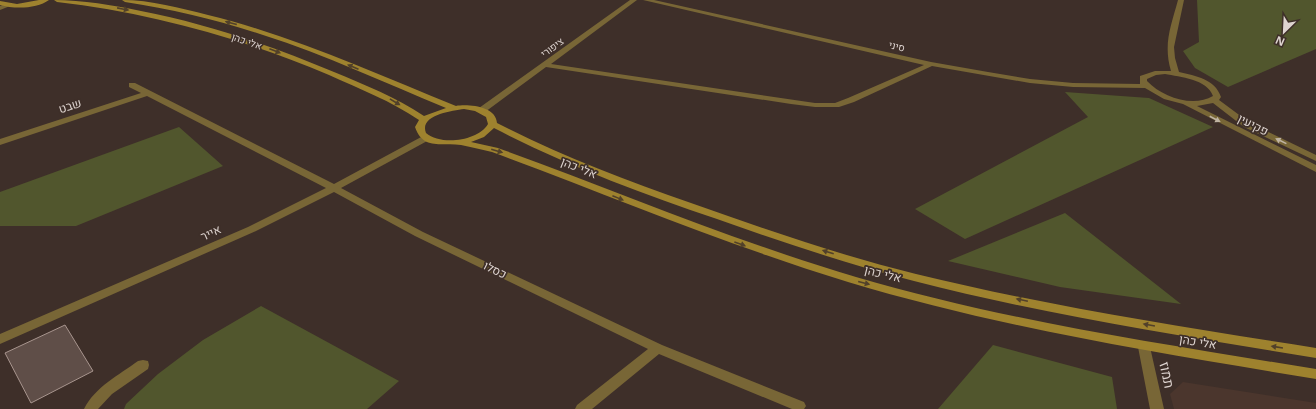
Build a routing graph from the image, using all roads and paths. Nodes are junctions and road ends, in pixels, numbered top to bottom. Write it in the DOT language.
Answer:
graph roads {
  1 [pos="46,0"];
  2 [pos="57,0"];
  3 [pos="125,0"];
  4 [pos="634,0"];
  5 [pos="646,0"];
  6 [pos="1181,0"];
  7 [pos="0,3"];
  8 [pos="8,5"];
  9 [pos="0,8"];
  10 [pos="544,64"];
  11 [pos="931,64"];
  12 [pos="1176,73"];
  13 [pos="132,85"];
  14 [pos="1146,86"];
  15 [pos="148,93"];
  16 [pos="1214,100"];
  17 [pos="1180,101"];
  18 [pos="454,108"];
  19 [pos="482,110"];
  20 [pos="425,120"];
  21 [pos="492,124"];
  22 [pos="426,138"];
  23 [pos="0,142"];
  24 [pos="459,142"];
  25 [pos="1316,158"];
  26 [pos="1316,169"];
  27 [pos="334,188"];
  28 [pos="0,339"];
  29 [pos="1144,347"];
  30 [pos="658,348"];
  31 [pos="1316,353"];
  32 [pos="143,365"];
  33 [pos="1316,374"];
  34 [pos="799,406"];
  35 [pos="91,409"];
  36 [pos="582,409"];
  37 [pos="1157,409"];
  1 -- 8 [label="street"];
  2 -- 20 [label="street, אלי כהן, one-way"];
  18 -- 3 [label="street, אלי כהן, one-way"];
  4 -- 10 [label="street, ציפורי"];
  5 -- 11 [label="street, סיני"];
  6 -- 12 [label="street"];
  7 -- 8 [label="street"];
  8 -- 9 [label="street"];
  10 -- 11 [label="street"];
  10 -- 19 [label="street, ציפורי"];
  11 -- 14 [label="street, סיני"];
  12 -- 14 [label="street"];
  12 -- 16 [label="street"];
  13 -- 15 [label="street, כסלו"];
  14 -- 17 [label="street"];
  15 -- 23 [label="street, שבט"];
  15 -- 27 [label="street, כסלו"];
  16 -- 17 [label="street"];
  25 -- 16 [label="street, פקיעין, one-way"];
  17 -- 26 [label="street, פקיעין, one-way"];
  18 -- 19 [label="street"];
  18 -- 20 [label="street"];
  19 -- 21 [label="street"];
  20 -- 22 [label="street"];
  21 -- 24 [label="street"];
  31 -- 21 [label="street, אלי כהן, one-way"];
  22 -- 24 [label="street"];
  22 -- 27 [label="street, אייר"];
  24 -- 29 [label="street, אלי כהן, one-way"];
  27 -- 28 [label="street, אייר"];
  27 -- 30 [label="street, כסלו"];
  29 -- 33 [label="street, אלי כהן"];
  29 -- 37 [label="street, תמוז"];
  30 -- 34 [label="street, כסלו"];
  30 -- 36 [label="street"];
  32 -- 35 [label="street"];
}
